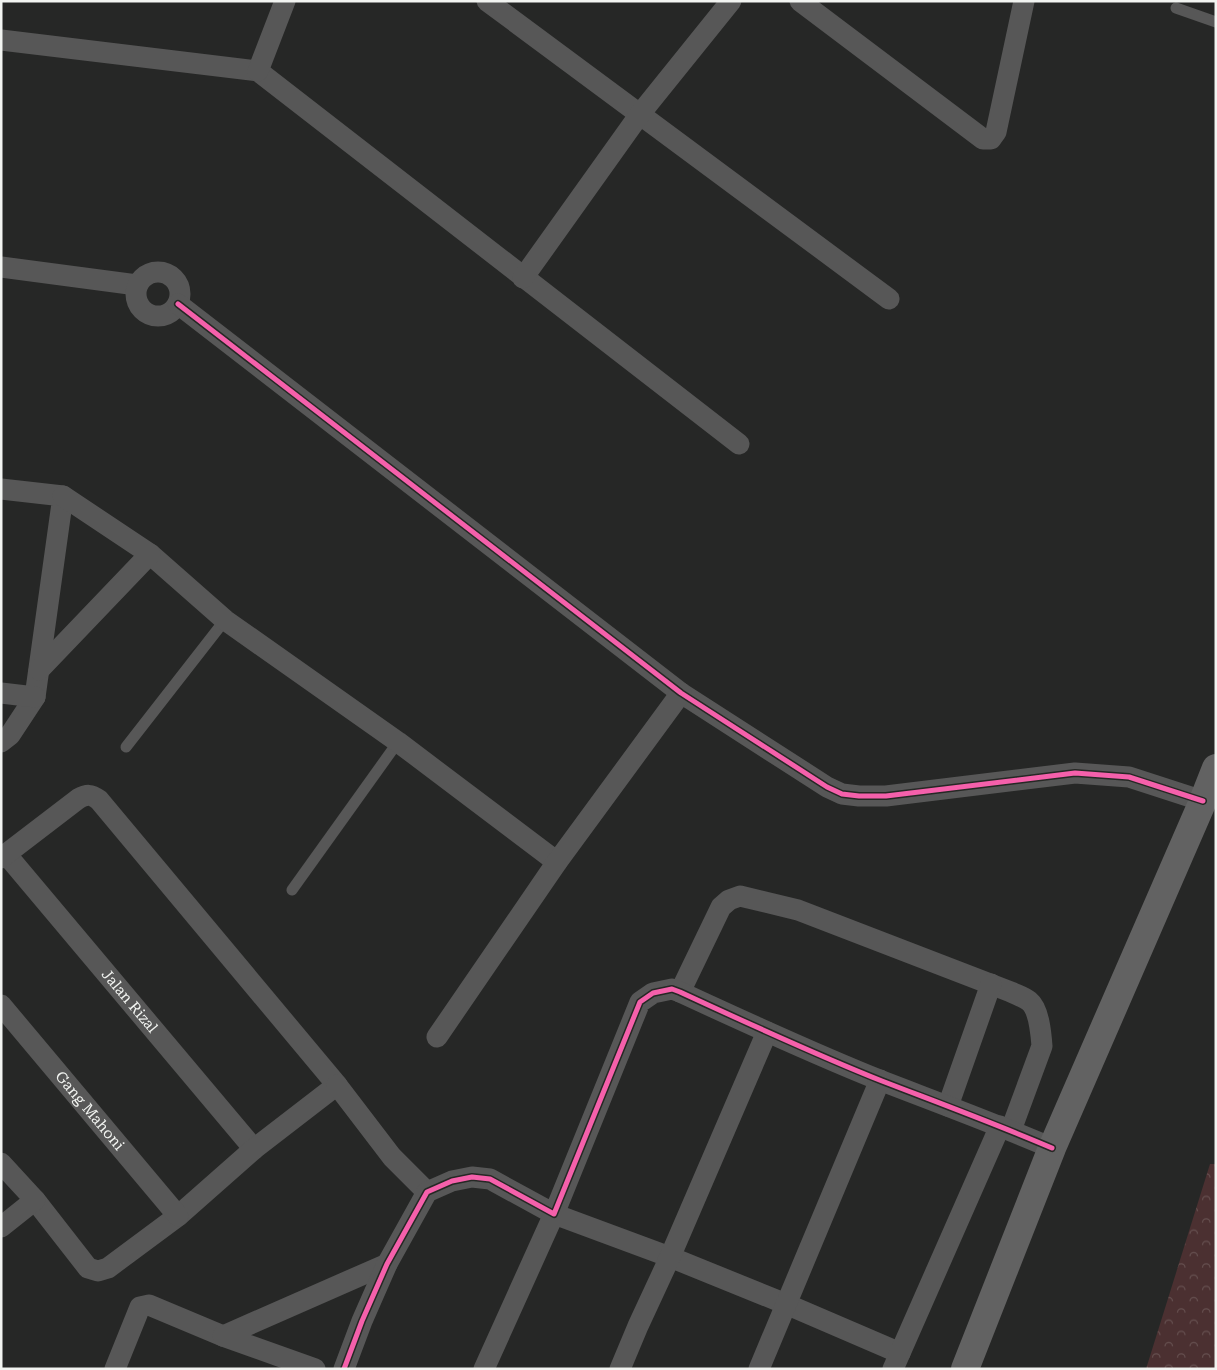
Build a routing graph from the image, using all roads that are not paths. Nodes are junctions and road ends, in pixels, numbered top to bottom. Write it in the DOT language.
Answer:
graph roads {
  1 [pos="285,1"];
  2 [pos="487,1"];
  3 [pos="731,1"];
  4 [pos="800,1"];
  5 [pos="1024,1"];
  6 [pos="1176,8"];
  7 [pos="1216,22"];
  8 [pos="1,40"];
  9 [pos="258,71"];
  10 [pos="640,114"];
  11 [pos="1,267"];
  12 [pos="523,278"];
  13 [pos="137,285"];
  14 [pos="889,299"];
  15 [pos="178,304"];
  16 [pos="739,444"];
  17 [pos="1,489"];
  18 [pos="63,496"];
  19 [pos="150,554"];
  20 [pos="225,620"];
  21 [pos="39,670"];
  22 [pos="1,693"];
  23 [pos="681,693"];
  24 [pos="35,697"];
  25 [pos="1,742"];
  26 [pos="398,742"];
  27 [pos="126,747"];
  28 [pos="1216,768"];
  29 [pos="1203,801"];
  30 [pos="3,856"];
  31 [pos="557,862"];
  32 [pos="292,890"];
  33 [pos="991,984"];
  34 [pos="680,992"];
  35 [pos="1,1005"];
  36 [pos="767,1032"];
  37 [pos="437,1037"];
  38 [pos="880,1080"];
  39 [pos="337,1085"];
  40 [pos="948,1106"];
  41 [pos="1006,1128"];
  42 [pos="1052,1148"];
  43 [pos="254,1149"];
  44 [pos="1,1163"];
  45 [pos="422,1187"];
  46 [pos="35,1200"];
  47 [pos="554,1214"];
  48 [pos="178,1216"];
  49 [pos="1,1227"];
  50 [pos="670,1257"];
  51 [pos="388,1264"];
  52 [pos="786,1304"];
  53 [pos="223,1336"];
  54 [pos="896,1361"];
  55 [pos="115,1369"];
  56 [pos="316,1369"];
  57 [pos="344,1369"];
  58 [pos="484,1369"];
  59 [pos="620,1369"];
  60 [pos="759,1369"];
  61 [pos="965,1369"];
  1 -- 9 [label="street"];
  2 -- 10 [label="street"];
  3 -- 10 [label="street"];
  4 -- 5 [label="street"];
  6 -- 7 [label="lane"];
  8 -- 9 [label="street"];
  9 -- 12 [label="street"];
  10 -- 12 [label="street"];
  10 -- 14 [label="street"];
  11 -- 13 [label="street"];
  12 -- 16 [label="street"];
  13 -- 15 [label="street"];
  13 -- 15 [label="street"];
  15 -- 23 [label="street"];
  17 -- 18 [label="street"];
  18 -- 19 [label="street"];
  18 -- 21 [label="street"];
  19 -- 20 [label="street"];
  19 -- 21 [label="street"];
  20 -- 26 [label="street"];
  20 -- 27 [label="lane"];
  21 -- 24 [label="street"];
  22 -- 24 [label="street"];
  23 -- 29 [label="street"];
  23 -- 31 [label="street"];
  24 -- 25 [label="street"];
  26 -- 31 [label="street"];
  26 -- 32 [label="lane"];
  28 -- 29 [label="main road"];
  29 -- 42 [label="main road"];
  30 -- 39 [label="street"];
  30 -- 43 [label="street, Jalan Rizal"];
  31 -- 37 [label="street"];
  33 -- 34 [label="street"];
  33 -- 40 [label="street"];
  33 -- 41 [label="street"];
  34 -- 36 [label="street"];
  34 -- 47 [label="street"];
  35 -- 48 [label="street, Gang Mahoni"];
  36 -- 38 [label="street"];
  36 -- 50 [label="street"];
  38 -- 40 [label="street"];
  38 -- 52 [label="street"];
  39 -- 43 [label="street"];
  39 -- 45 [label="street"];
  40 -- 41 [label="street"];
  41 -- 42 [label="street"];
  41 -- 54 [label="street"];
  42 -- 61 [label="main road"];
  43 -- 48 [label="street"];
  44 -- 46 [label="street"];
  45 -- 47 [label="street"];
  45 -- 51 [label="street"];
  46 -- 48 [label="street"];
  46 -- 49 [label="street"];
  47 -- 50 [label="street"];
  47 -- 58 [label="street"];
  50 -- 52 [label="street"];
  50 -- 59 [label="street"];
  51 -- 53 [label="street"];
  51 -- 57 [label="street"];
  52 -- 54 [label="street"];
  52 -- 60 [label="street"];
  53 -- 55 [label="street"];
  53 -- 56 [label="street"];
}
